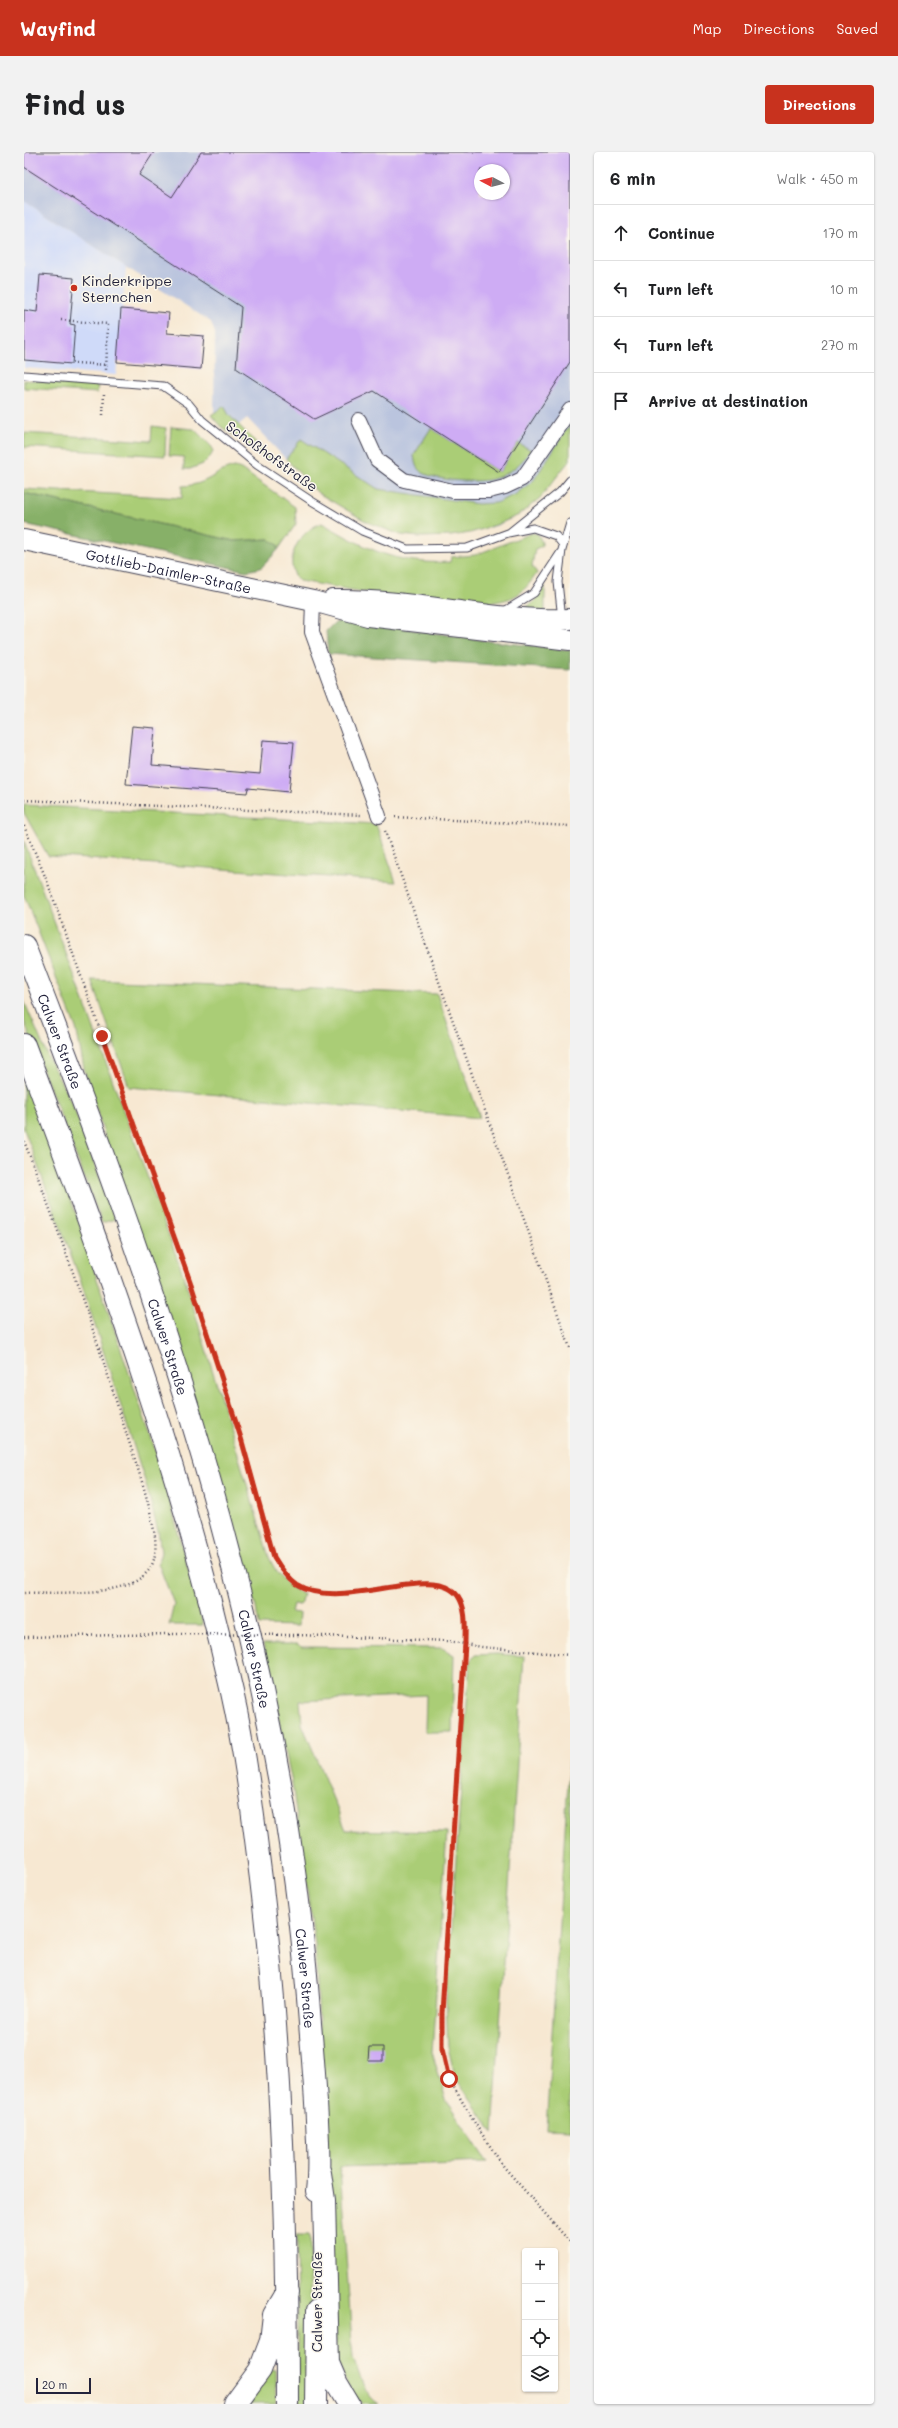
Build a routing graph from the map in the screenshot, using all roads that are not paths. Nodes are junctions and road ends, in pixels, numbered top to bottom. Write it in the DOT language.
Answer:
graph roads {
  1 [pos="24,375"];
  2 [pos="570,410"];
  3 [pos="359,420"];
  4 [pos="570,480"];
  5 [pos="570,523"];
  6 [pos="508,534"];
  7 [pos="24,540"];
  8 [pos="563,548"];
  9 [pos="313,601"];
  10 [pos="568,619"];
  11 [pos="493,624"];
  12 [pos="570,640"];
  13 [pos="379,816"];
  14 [pos="24,946"];
  15 [pos="24,1045"];
  16 [pos="320,2173"];
  17 [pos="287,2293"];
  18 [pos="235,2404"];
  19 [pos="287,2404"];
  20 [pos="316,2404"];
  21 [pos="349,2404"];
  1 -- 6 [label="lane, Schoßhofstraße"];
  2 -- 3 [label="street"];
  4 -- 6 [label="lane, Schoßhofstraße"];
  5 -- 8 [label="lane"];
  6 -- 8 [label="lane, Schoßhofstraße"];
  7 -- 9 [label="main road, Gottlieb-Daimler-Straße"];
  8 -- 10 [label="lane"];
  8 -- 11 [label="lane"];
  9 -- 11 [label="main road, Gottlieb-Daimler-Straße"];
  9 -- 13 [label="street"];
  10 -- 11 [label="main road, Gottlieb-Daimler-Straße"];
  10 -- 11 [label="lane"];
  11 -- 12 [label="main road, Gottlieb-Daimler-Straße"];
  14 -- 16 [label="main road, Calwer Straße"];
  15 -- 17 [label="main road, Calwer Straße"];
  16 -- 20 [label="main road, Calwer Straße"];
  16 -- 21 [label="main road"];
  17 -- 18 [label="main road"];
  17 -- 19 [label="main road, Calwer Straße"];
}
